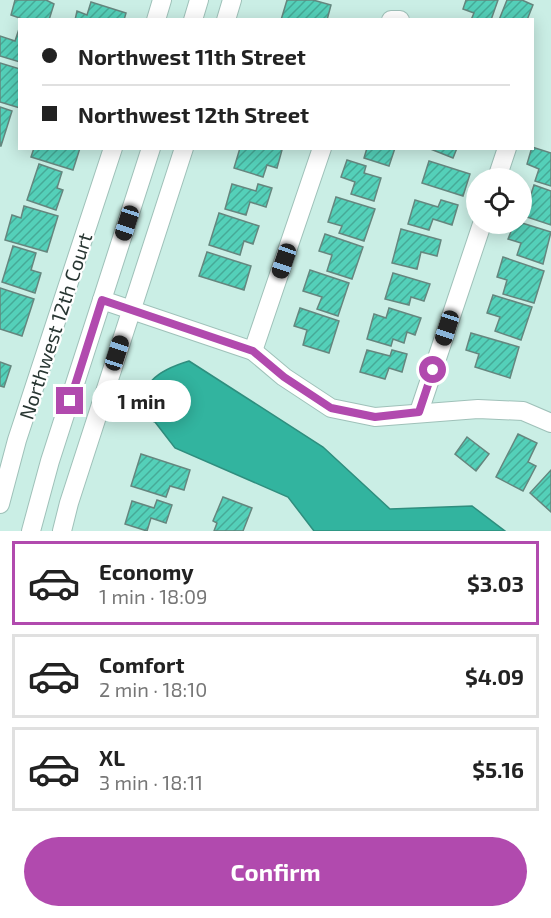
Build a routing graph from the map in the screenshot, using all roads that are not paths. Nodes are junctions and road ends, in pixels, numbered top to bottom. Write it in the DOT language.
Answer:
graph roads {
  1 [pos="162,0"];
  2 [pos="199,0"];
  3 [pos="232,0"];
  4 [pos="157,18"];
  5 [pos="194,18"];
  6 [pos="227,18"];
  7 [pos="112,150"];
  8 [pos="150,150"];
  9 [pos="183,150"];
  10 [pos="321,150"];
  11 [pos="506,150"];
  12 [pos="500,168"];
  13 [pos="479,234"];
  14 [pos="102,300"];
  15 [pos="131,310"];
  16 [pos="253,351"];
  17 [pos="419,412"];
  18 [pos="551,423"];
  19 [pos="0,504"];
  20 [pos="31,531"];
  21 [pos="62,531"];
  1 -- 4 [label="street"];
  2 -- 5 [label="street"];
  3 -- 6 [label="street"];
  7 -- 19 [label="street, Northwest 12th Court"];
  8 -- 14 [label="street"];
  9 -- 15 [label="street"];
  10 -- 16 [label="street"];
  11 -- 12 [label="street"];
  13 -- 17 [label="street"];
  14 -- 15 [label="street"];
  14 -- 20 [label="street"];
  15 -- 16 [label="street"];
  15 -- 21 [label="street"];
  16 -- 17 [label="street"];
  17 -- 18 [label="street"];
}
